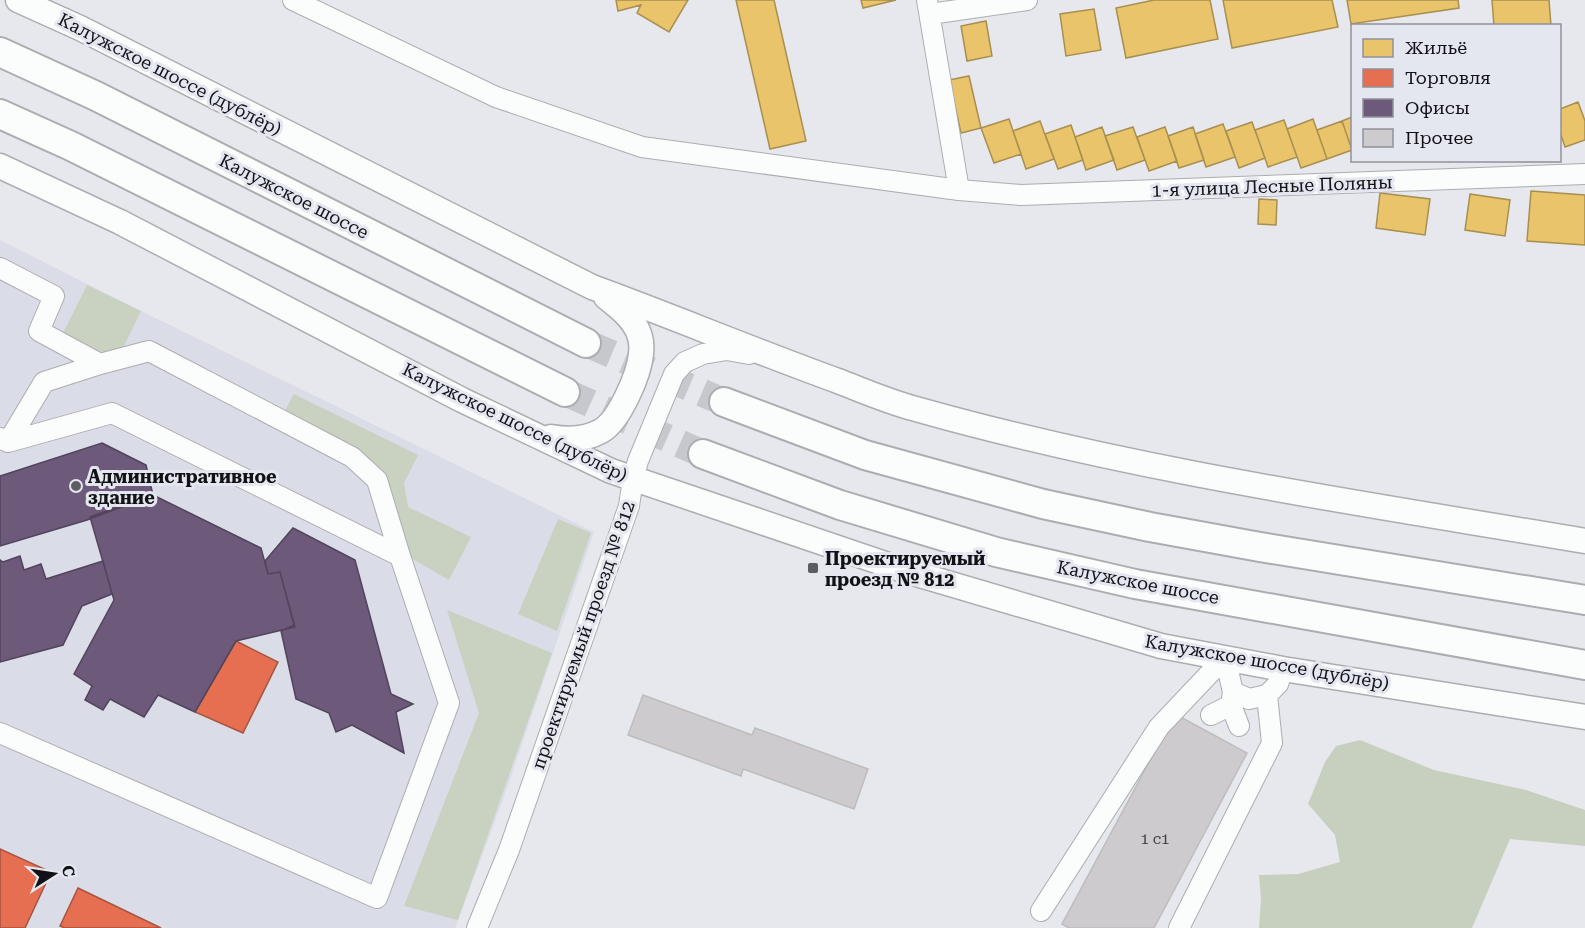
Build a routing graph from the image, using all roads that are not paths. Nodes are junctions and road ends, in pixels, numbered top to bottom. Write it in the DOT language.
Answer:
graph roads {
  1 [pos="18,0"];
  2 [pos="293,0"];
  3 [pos="1027,0"];
  4 [pos="929,7"];
  5 [pos="0,52"];
  6 [pos="0,114"];
  7 [pos="0,166"];
  8 [pos="1585,174"];
  9 [pos="959,190"];
  10 [pos="0,268"];
  11 [pos="592,287"];
  12 [pos="586,343"];
  13 [pos="772,358"];
  14 [pos="100,364"];
  15 [pos="565,392"];
  16 [pos="724,402"];
  17 [pos="536,434"];
  18 [pos="4,440"];
  19 [pos="703,454"];
  20 [pos="633,479"];
  21 [pos="1585,541"];
  22 [pos="400,555"];
  23 [pos="1585,600"];
  24 [pos="1226,658"];
  25 [pos="1585,665"];
  26 [pos="1283,669"];
  27 [pos="1267,695"];
  28 [pos="1232,699"];
  29 [pos="1211,715"];
  30 [pos="1585,717"];
  31 [pos="1239,726"];
  32 [pos="0,733"];
  33 [pos="1041,911"];
  34 [pos="477,928"];
  35 [pos="1179,928"];
  1 -- 11 [label="main road, Калужское шоссе (дублёр)"];
  2 -- 9 [label="street, 1-я улица Лесные Поляны"];
  3 -- 4 [label="street"];
  4 -- 9 [label="street"];
  5 -- 12 [label="highway, Калужское шоссе"];
  6 -- 15 [label="highway"];
  7 -- 17 [label="main road, Калужское шоссе (дублёр)"];
  8 -- 9 [label="street, 1-я улица Лесные Поляны"];
  10 -- 14 [label="street"];
  11 -- 13 [label="main road, Калужское шоссе (дублёр)"];
  11 -- 17 [label="main road"];
  13 -- 20 [label="street, проектируемый проезд № 812"];
  13 -- 21 [label="main road, Калужское шоссе (дублёр)"];
  14 -- 18 [label="street"];
  14 -- 22 [label="street"];
  16 -- 23 [label="highway"];
  17 -- 20 [label="main road, Калужское шоссе (дублёр)"];
  18 -- 22 [label="street"];
  19 -- 25 [label="highway, Калужское шоссе"];
  20 -- 24 [label="main road, Калужское шоссе (дублёр)"];
  20 -- 34 [label="street, проектируемый проезд № 812"];
  22 -- 32 [label="street"];
  24 -- 26 [label="main road, Калужское шоссе (дублёр)"];
  24 -- 28 [label="street"];
  24 -- 33 [label="street"];
  26 -- 27 [label="street"];
  26 -- 30 [label="main road, Калужское шоссе (дублёр)"];
  27 -- 28 [label="street"];
  27 -- 35 [label="street"];
  28 -- 29 [label="street"];
  28 -- 31 [label="street"];
}
